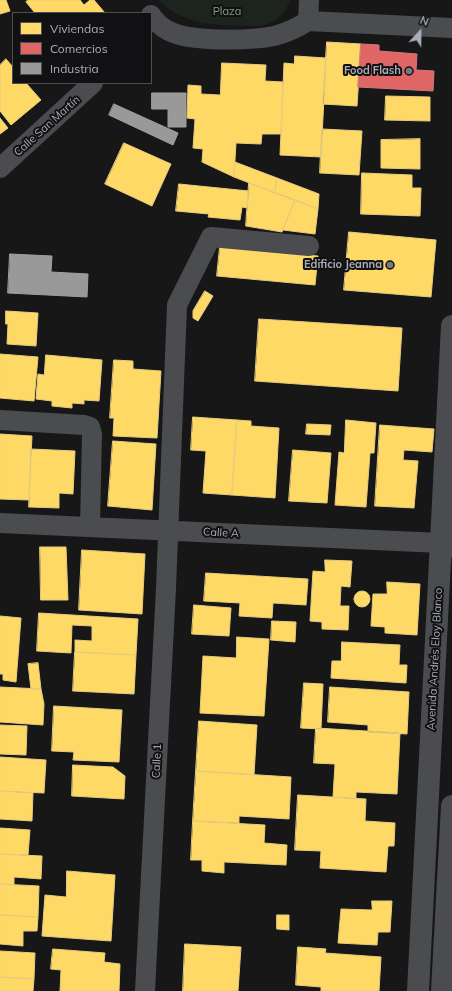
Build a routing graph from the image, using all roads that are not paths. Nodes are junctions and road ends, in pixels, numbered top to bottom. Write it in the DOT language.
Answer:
graph roads {
  1 [pos="143,0"];
  2 [pos="310,0"];
  3 [pos="148,12"];
  4 [pos="152,21"];
  5 [pos="308,21"];
  6 [pos="452,28"];
  7 [pos="92,84"];
  8 [pos="0,168"];
  9 [pos="309,246"];
  10 [pos="452,326"];
  11 [pos="0,420"];
  12 [pos="0,523"];
  13 [pos="90,527"];
  14 [pos="168,530"];
  15 [pos="446,546"];
  16 [pos="452,806"];
  17 [pos="421,934"];
  18 [pos="448,950"];
  19 [pos="144,991"];
  20 [pos="418,991"];
  21 [pos="442,991"];
  1 -- 3 [label="street"];
  2 -- 5 [label="street"];
  4 -- 5 [label="street"];
  5 -- 6 [label="street"];
  7 -- 8 [label="street, Calle San Martín"];
  9 -- 14 [label="street, Calle 1"];
  10 -- 15 [label="street, Avenida Andrés Eloy Blanco"];
  11 -- 13 [label="street"];
  12 -- 13 [label="street, Calle A"];
  13 -- 14 [label="street, Calle A"];
  14 -- 15 [label="street, Calle A"];
  14 -- 19 [label="street, Calle 1"];
  15 -- 17 [label="street, Avenida Andrés Eloy Blanco"];
  16 -- 18 [label="street"];
  17 -- 18 [label="street"];
  17 -- 20 [label="street, Avenida Andrés Eloy Blanco"];
  18 -- 21 [label="street"];
}
